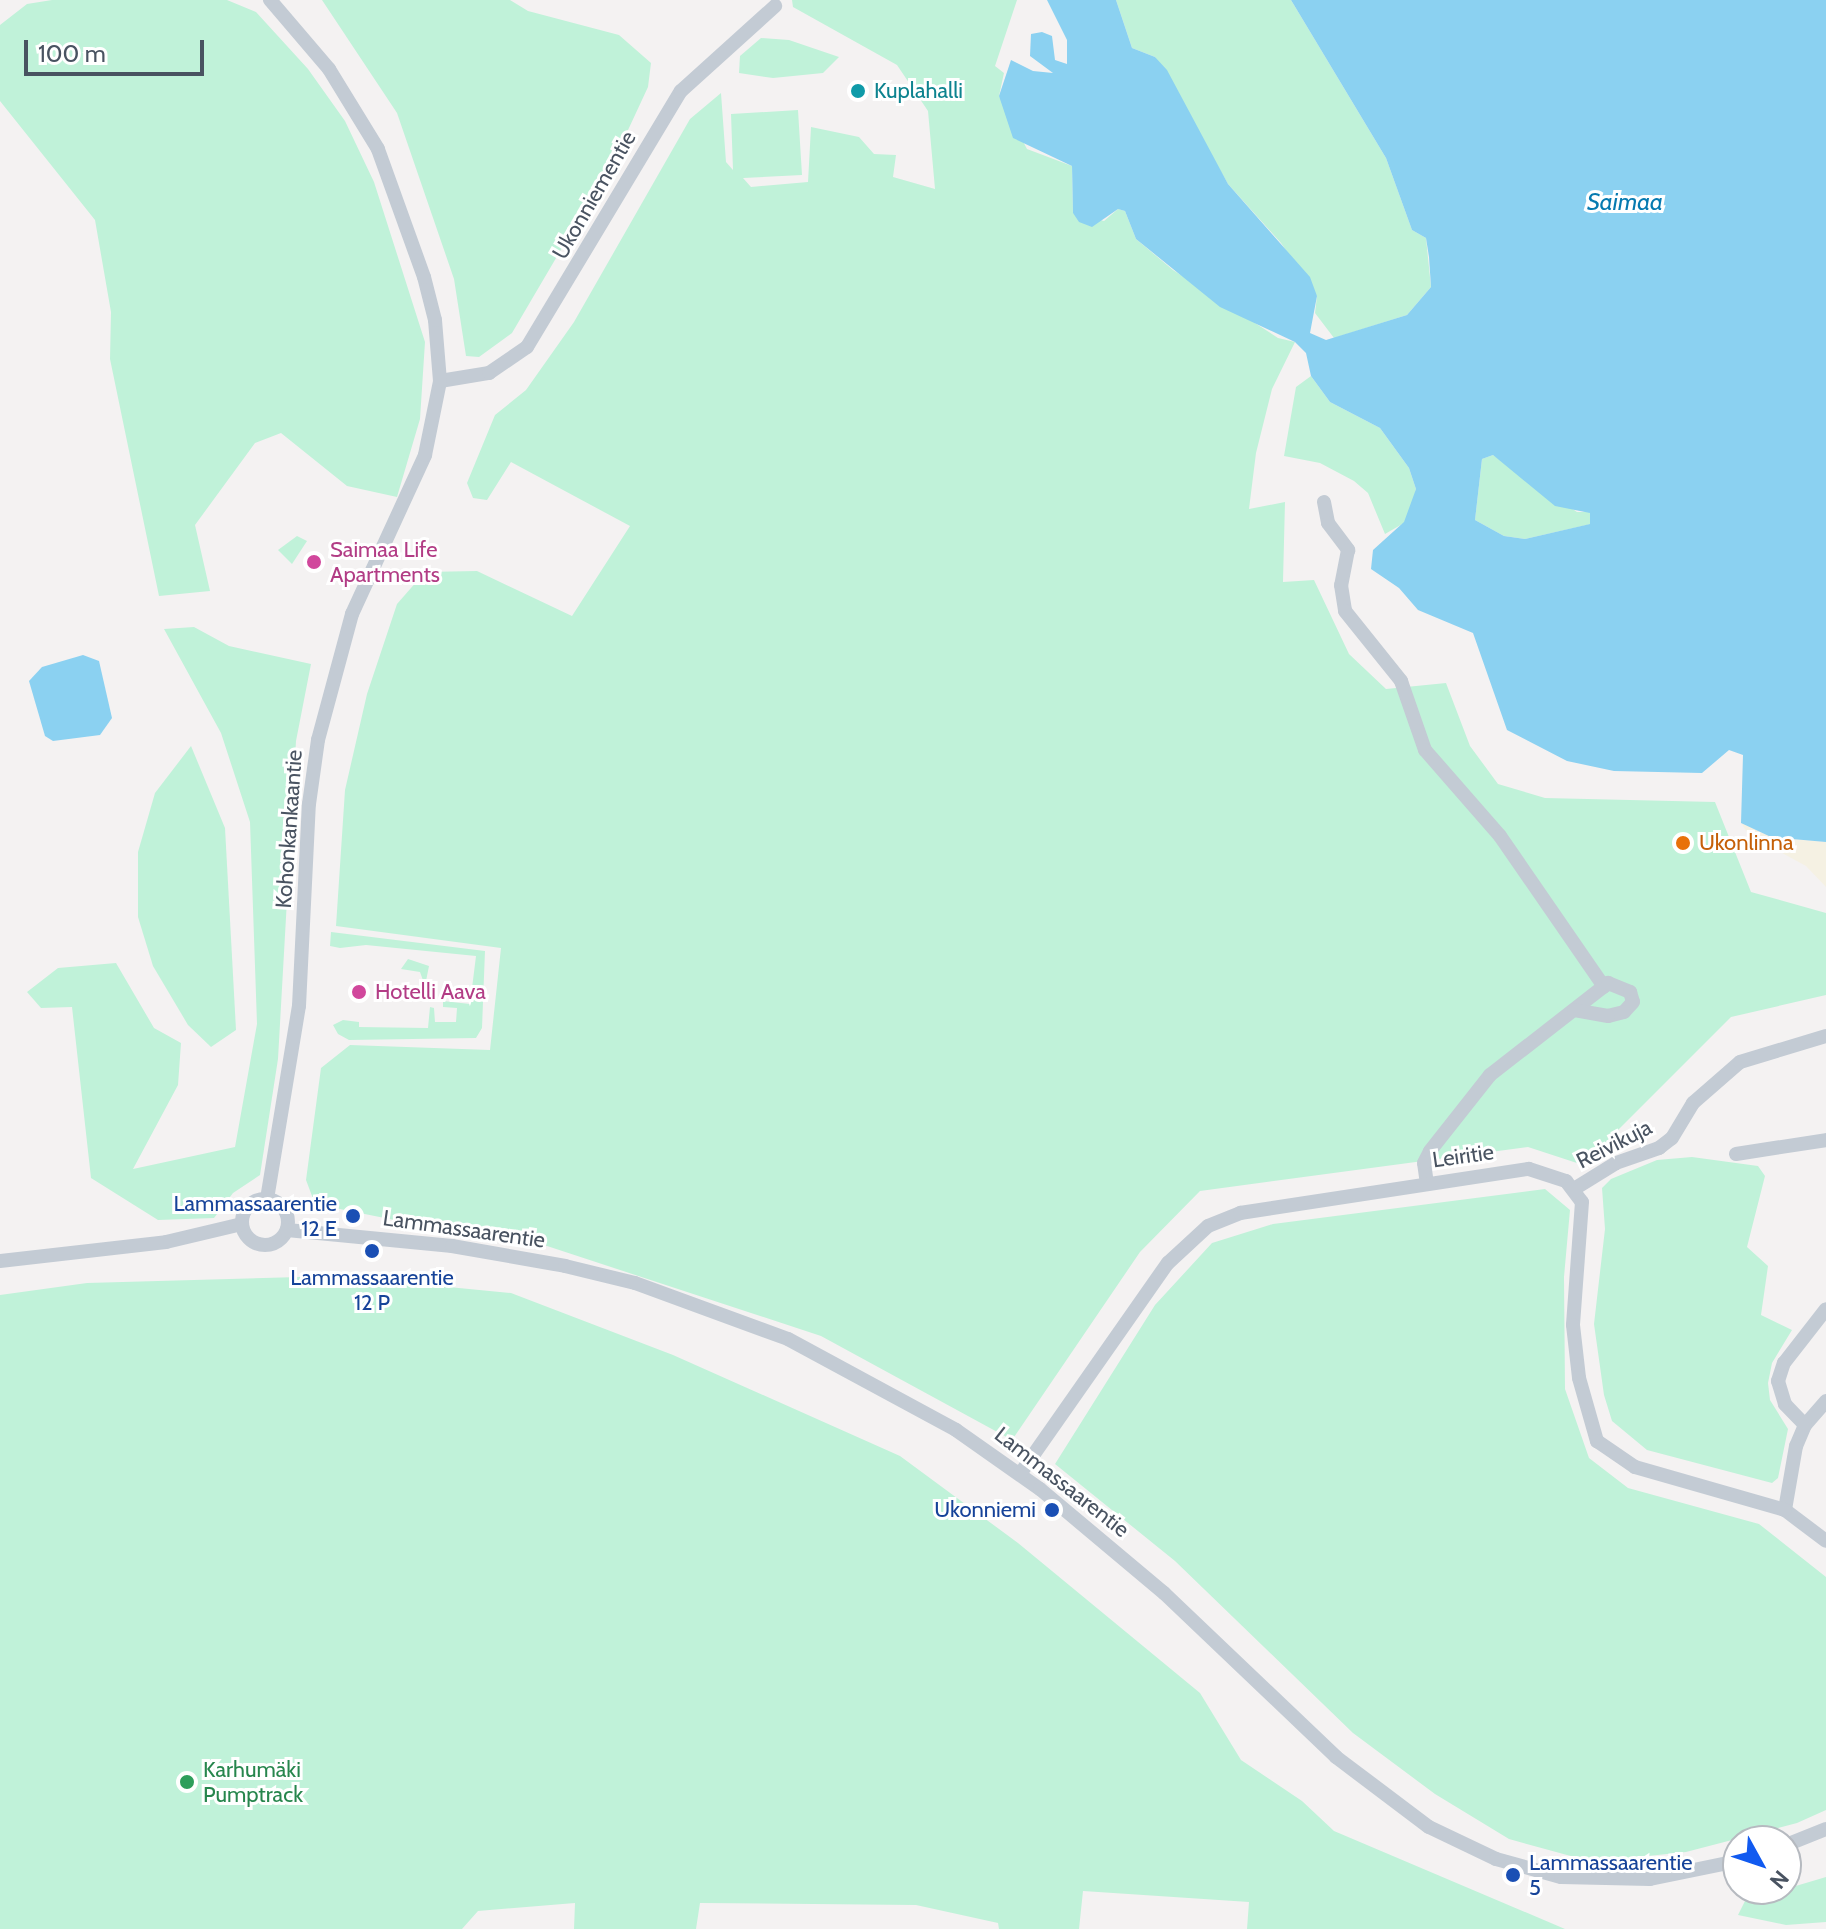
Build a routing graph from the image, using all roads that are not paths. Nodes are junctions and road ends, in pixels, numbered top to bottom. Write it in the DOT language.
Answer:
graph roads {
  1 [pos="270,0"];
  2 [pos="775,6"];
  3 [pos="440,381"];
  4 [pos="1324,502"];
  5 [pos="1606,985"];
  6 [pos="1575,1010"];
  7 [pos="1826,1036"];
  8 [pos="1826,1140"];
  9 [pos="1736,1154"];
  10 [pos="1427,1184"];
  11 [pos="1574,1189"];
  12 [pos="267,1199"];
  13 [pos="242,1224"];
  14 [pos="287,1230"];
  15 [pos="0,1261"];
  16 [pos="1826,1309"];
  17 [pos="1826,1401"];
  18 [pos="1805,1425"];
  19 [pos="1020,1474"];
  20 [pos="1785,1510"];
  21 [pos="1826,1541"];
  22 [pos="1826,1829"];
  23 [pos="1802,1839"];
  24 [pos="1722,1864"];
  1 -- 3 [label="street, Kohonkankaantie"];
  2 -- 3 [label="street, Ukonniementie"];
  3 -- 12 [label="street, Kohonkankaantie"];
  4 -- 5 [label="street"];
  5 -- 6 [label="street"];
  5 -- 6 [label="street"];
  6 -- 10 [label="street"];
  7 -- 11 [label="street, Reivikuja"];
  8 -- 9 [label="street"];
  10 -- 11 [label="street, Leiritie"];
  10 -- 19 [label="street, Leiritie"];
  11 -- 20 [label="street"];
  12 -- 13 [label="street"];
  12 -- 14 [label="street"];
  13 -- 14 [label="street"];
  13 -- 15 [label="street"];
  14 -- 19 [label="street, Lammassaarentie"];
  16 -- 18 [label="street"];
  17 -- 18 [label="street"];
  18 -- 20 [label="street"];
  19 -- 24 [label="street, Lammassaarentie"];
  20 -- 21 [label="street"];
  22 -- 23 [label="street"];
}
